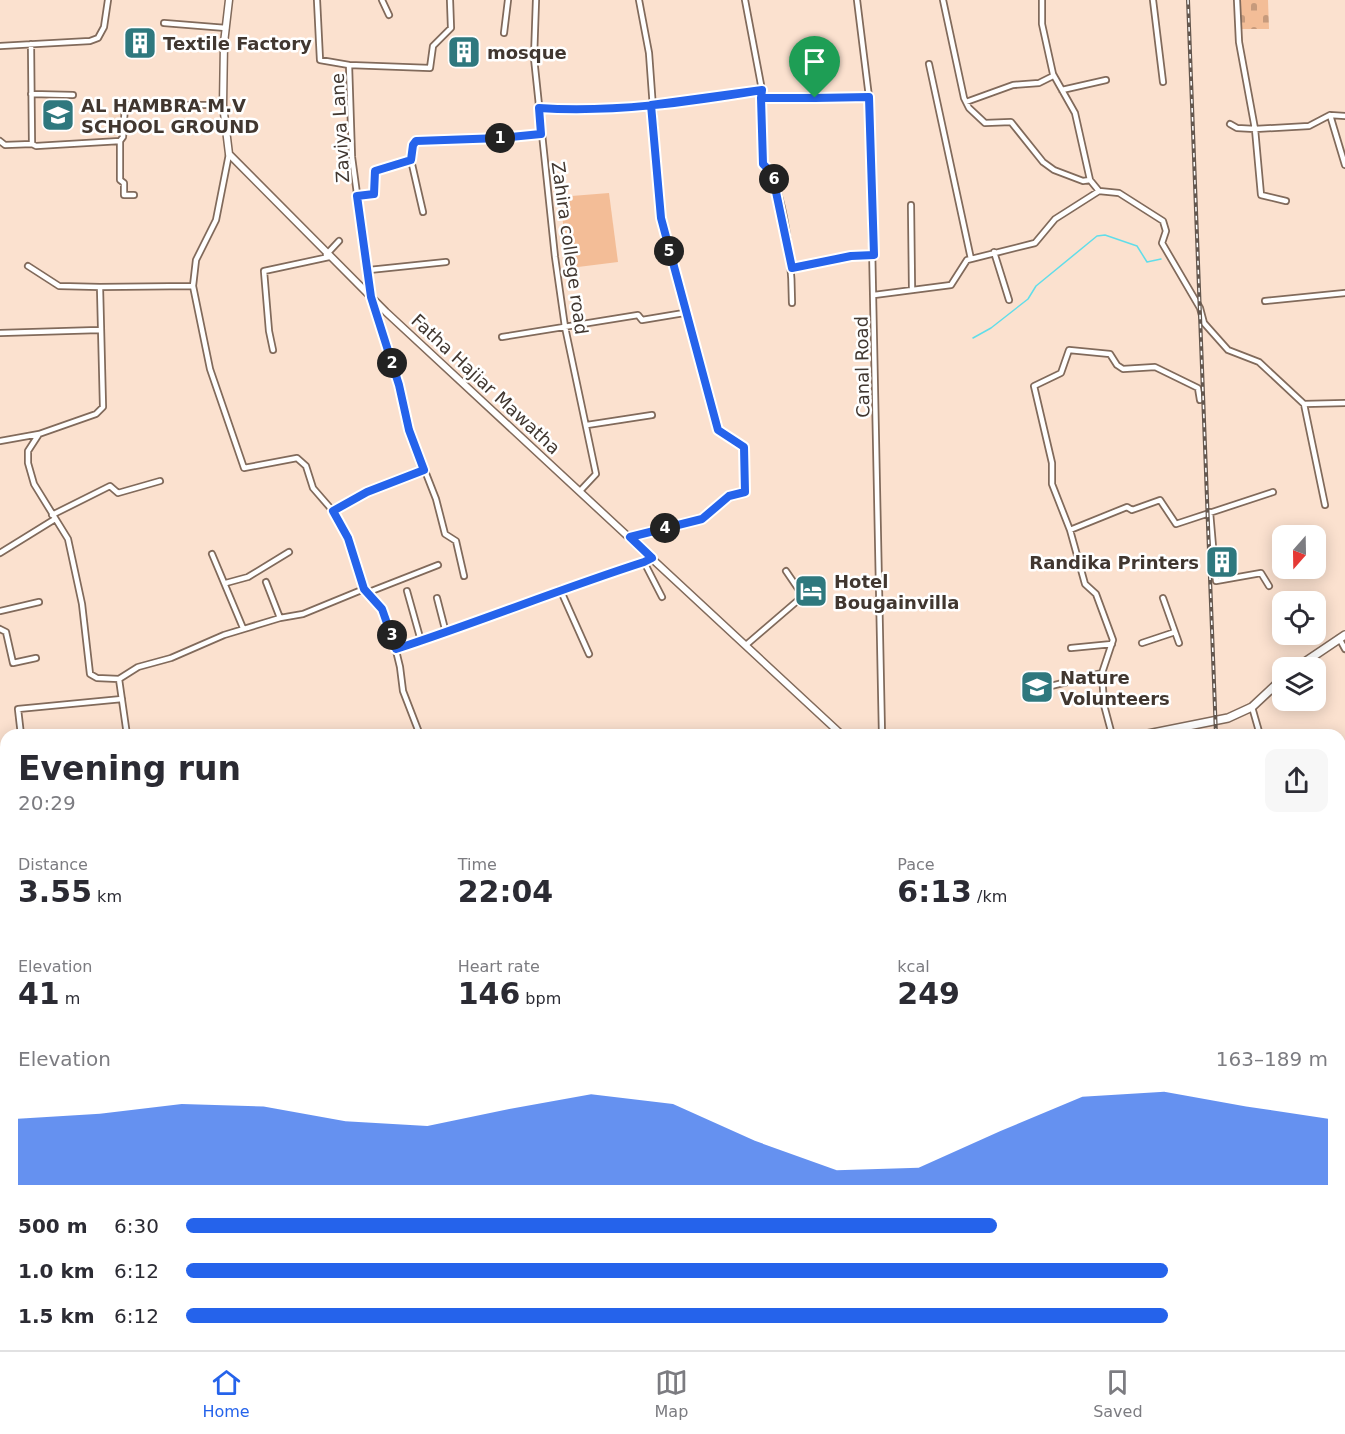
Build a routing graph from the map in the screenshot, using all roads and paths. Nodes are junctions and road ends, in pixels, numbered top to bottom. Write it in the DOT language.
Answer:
graph roads {
  1 [pos="108,0"];
  2 [pos="229,0"];
  3 [pos="317,0"];
  4 [pos="382,0"];
  5 [pos="450,0"];
  6 [pos="508,0"];
  7 [pos="536,0"];
  8 [pos="639,0"];
  9 [pos="745,0"];
  10 [pos="856,0"];
  11 [pos="943,0"];
  12 [pos="1042,0"];
  13 [pos="1153,0"];
  14 [pos="1238,0"];
  15 [pos="388,15"];
  16 [pos="164,23"];
  17 [pos="226,28"];
  18 [pos="504,33"];
  19 [pos="31,44"];
  20 [pos="0,46"];
  21 [pos="929,64"];
  22 [pos="349,65"];
  23 [pos="1053,76"];
  24 [pos="1107,80"];
  25 [pos="1163,82"];
  26 [pos="762,90"];
  27 [pos="1062,90"];
  28 [pos="31,94"];
  29 [pos="73,95"];
  30 [pos="869,97"];
  31 [pos="761,98"];
  32 [pos="966,102"];
  33 [pos="223,105"];
  34 [pos="651,105"];
  35 [pos="539,108"];
  36 [pos="1330,115"];
  37 [pos="1345,116"];
  38 [pos="1230,124"];
  39 [pos="1254,129"];
  40 [pos="541,134"];
  41 [pos="0,141"];
  42 [pos="120,141"];
  43 [pos="32,144"];
  44 [pos="229,154"];
  45 [pos="411,160"];
  46 [pos="1345,165"];
  47 [pos="1090,180"];
  48 [pos="1099,191"];
  49 [pos="134,195"];
  50 [pos="357,196"];
  51 [pos="1286,201"];
  52 [pos="910,205"];
  53 [pos="423,212"];
  54 [pos="339,241"];
  55 [pos="994,252"];
  56 [pos="874,255"];
  57 [pos="328,256"];
  58 [pos="971,258"];
  59 [pos="446,262"];
  60 [pos="28,266"];
  61 [pos="792,268"];
  62 [pos="369,270"];
  63 [pos="193,286"];
  64 [pos="100,287"];
  65 [pos="912,288"];
  66 [pos="1345,293"];
  67 [pos="874,295"];
  68 [pos="371,297"];
  69 [pos="1009,300"];
  70 [pos="1265,301"];
  71 [pos="792,303"];
  72 [pos="684,313"];
  73 [pos="565,327"];
  74 [pos="99,330"];
  75 [pos="0,333"];
  76 [pos="502,337"];
  77 [pos="273,350"];
  78 [pos="1200,400"];
  79 [pos="1345,403"];
  80 [pos="1304,404"];
  81 [pos="652,415"];
  82 [pos="587,425"];
  83 [pos="39,434"];
  84 [pos="0,441"];
  85 [pos="424,470"];
  86 [pos="160,481"];
  87 [pos="580,491"];
  88 [pos="1273,492"];
  89 [pos="1325,505"];
  90 [pos="333,511"];
  91 [pos="1210,512"];
  92 [pos="53,517"];
  93 [pos="1070,530"];
  94 [pos="630,537"];
  95 [pos="289,552"];
  96 [pos="0,553"];
  97 [pos="212,554"];
  98 [pos="652,558"];
  99 [pos="644,562"];
  100 [pos="438,565"];
  101 [pos="786,571"];
  102 [pos="464,576"];
  103 [pos="266,582"];
  104 [pos="226,583"];
  105 [pos="1269,586"];
  106 [pos="560,589"];
  107 [pos="366,590"];
  108 [pos="407,591"];
  109 [pos="662,597"];
  110 [pos="437,598"];
  111 [pos="1163,598"];
  112 [pos="39,602"];
  113 [pos="0,611"];
  114 [pos="280,618"];
  115 [pos="243,628"];
  116 [pos="0,629"];
  117 [pos="1175,632"];
  118 [pos="446,633"];
  119 [pos="1342,636"];
  120 [pos="421,640"];
  121 [pos="1142,642"];
  122 [pos="1179,643"];
  123 [pos="1112,644"];
  124 [pos="746,645"];
  125 [pos="1071,648"];
  126 [pos="396,649"];
  127 [pos="1345,649"];
  128 [pos="589,654"];
  129 [pos="1312,657"];
  130 [pos="36,658"];
  131 [pos="1102,673"];
  132 [pos="119,679"];
  133 [pos="1051,686"];
  134 [pos="1272,688"];
  135 [pos="122,699"];
  136 [pos="1252,707"];
  137 [pos="20,729"];
  138 [pos="126,729"];
  139 [pos="418,729"];
  140 [pos="836,729"];
  141 [pos="882,729"];
  142 [pos="1110,729"];
  143 [pos="1173,729"];
  144 [pos="1258,729"];
  1 -- 19 [label="street"];
  2 -- 17 [label="street"];
  3 -- 22 [label="street"];
  4 -- 15 [label="street"];
  5 -- 22 [label="street, Zaviya Lane"];
  6 -- 18 [label="street"];
  7 -- 35 [label="street, Zahira college road"];
  8 -- 34 [label="street"];
  9 -- 26 [label="street"];
  10 -- 30 [label="street, Canal Road"];
  11 -- 32 [label="street"];
  12 -- 23 [label="street"];
  13 -- 25 [label="street"];
  14 -- 39 [label="street"];
  16 -- 17 [label="street"];
  17 -- 33 [label="street"];
  19 -- 20 [label="street"];
  19 -- 28 [label="street"];
  21 -- 58 [label="street"];
  22 -- 50 [label="street, Zaviya Lane"];
  23 -- 27 [label="street"];
  23 -- 32 [label="street"];
  24 -- 27 [label="street"];
  26 -- 31 [label="street"];
  26 -- 34 [label="street"];
  27 -- 47 [label="street"];
  28 -- 29 [label="street"];
  28 -- 43 [label="street"];
  30 -- 31 [label="street"];
  30 -- 56 [label="street, Canal Road"];
  31 -- 61 [label="street"];
  32 -- 47 [label="street"];
  33 -- 42 [label="street"];
  33 -- 44 [label="street"];
  34 -- 35 [label="street"];
  34 -- 72 [label="street"];
  35 -- 40 [label="street, Zahira college road"];
  36 -- 37 [label="street"];
  36 -- 39 [label="street"];
  36 -- 46 [label="street"];
  38 -- 39 [label="street"];
  39 -- 51 [label="street"];
  40 -- 45 [label="street"];
  40 -- 73 [label="street, Zahira college road"];
  41 -- 43 [label="street"];
  42 -- 43 [label="street"];
  42 -- 49 [label="street"];
  44 -- 57 [label="street, Fatha Hajiar Mawatha"];
  44 -- 63 [label="street"];
  45 -- 50 [label="street"];
  45 -- 53 [label="street"];
  47 -- 48 [label="street"];
  48 -- 55 [label="street"];
  48 -- 80 [label="street"];
  50 -- 62 [label="street, Zaviya Lane"];
  52 -- 65 [label="street"];
  54 -- 57 [label="street"];
  55 -- 58 [label="street"];
  55 -- 69 [label="street"];
  56 -- 61 [label="street"];
  56 -- 67 [label="street, Canal Road"];
  57 -- 68 [label="street, Fatha Hajiar Mawatha"];
  57 -- 77 [label="street"];
  58 -- 65 [label="street"];
  59 -- 62 [label="street"];
  60 -- 64 [label="street"];
  61 -- 71 [label="street"];
  62 -- 68 [label="street, Zaviya Lane"];
  63 -- 64 [label="street"];
  63 -- 90 [label="street"];
  64 -- 74 [label="street"];
  65 -- 67 [label="street"];
  66 -- 70 [label="street"];
  67 -- 141 [label="street, Canal Road"];
  68 -- 85 [label="street, Zaviya Lane"];
  68 -- 87 [label="street, Fatha Hajiar Mawatha"];
  72 -- 73 [label="street"];
  72 -- 94 [label="street"];
  73 -- 76 [label="street"];
  73 -- 82 [label="street, Zahira college road"];
  74 -- 75 [label="street"];
  74 -- 83 [label="street"];
  78 -- 93 [label="street"];
  79 -- 80 [label="street"];
  80 -- 89 [label="street"];
  81 -- 82 [label="street"];
  82 -- 87 [label="street, Zahira college road"];
  83 -- 84 [label="street"];
  83 -- 92 [label="street"];
  85 -- 90 [label="street"];
  85 -- 102 [label="street, Zaviya Lane"];
  86 -- 92 [label="street"];
  87 -- 94 [label="street, Fatha Hajiar Mawatha"];
  88 -- 91 [label="street"];
  90 -- 107 [label="street"];
  91 -- 93 [label="street"];
  91 -- 105 [label="street"];
  92 -- 96 [label="street"];
  92 -- 132 [label="street"];
  93 -- 123 [label="street"];
  94 -- 98 [label="street, Fatha Hajiar Mawatha"];
  95 -- 104 [label="street"];
  97 -- 104 [label="street"];
  98 -- 99 [label="street"];
  98 -- 124 [label="street, Fatha Hajiar Mawatha"];
  99 -- 106 [label="street"];
  99 -- 109 [label="street"];
  100 -- 107 [label="street"];
  101 -- 124 [label="street"];
  103 -- 114 [label="street"];
  104 -- 115 [label="street"];
  106 -- 118 [label="street"];
  106 -- 128 [label="street"];
  107 -- 114 [label="street"];
  107 -- 126 [label="street"];
  108 -- 120 [label="street"];
  110 -- 118 [label="street"];
  111 -- 117 [label="street"];
  112 -- 113 [label="street"];
  114 -- 115 [label="street"];
  115 -- 132 [label="street"];
  116 -- 130 [label="street"];
  117 -- 121 [label="street"];
  117 -- 122 [label="street"];
  118 -- 120 [label="street"];
  119 -- 127 [label="street"];
  119 -- 129 [label="main road"];
  120 -- 126 [label="street"];
  123 -- 125 [label="street"];
  123 -- 131 [label="street"];
  124 -- 140 [label="street, Fatha Hajiar Mawatha"];
  126 -- 139 [label="street"];
  131 -- 133 [label="street"];
  131 -- 142 [label="street"];
  132 -- 135 [label="street"];
  134 -- 136 [label="main road"];
  135 -- 137 [label="street"];
  135 -- 138 [label="street"];
  136 -- 143 [label="main road"];
  136 -- 144 [label="street"];
}
